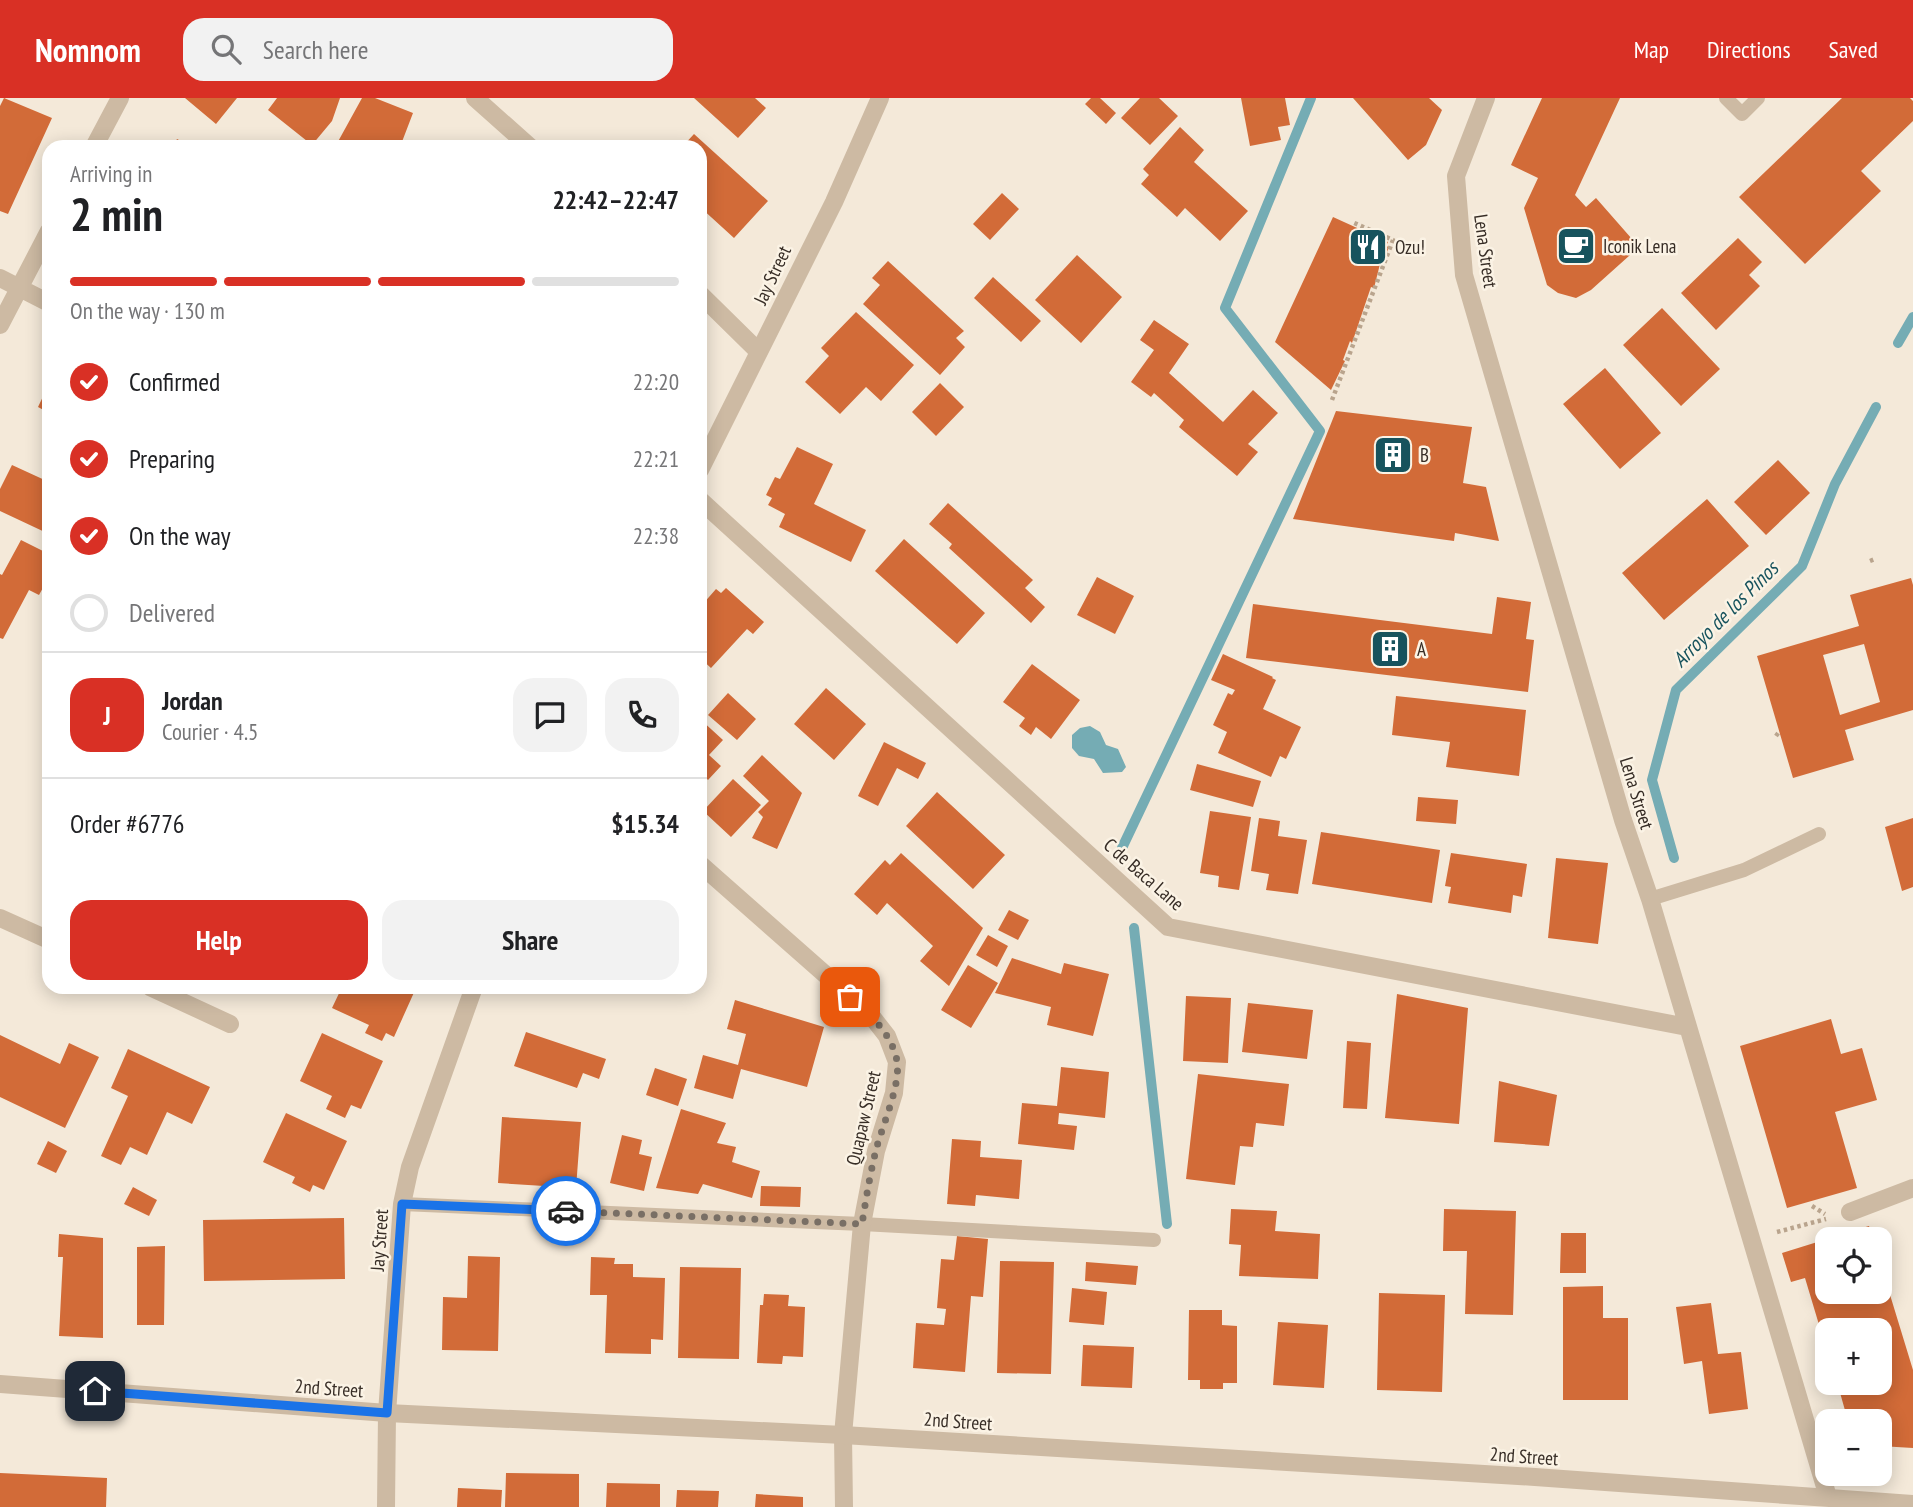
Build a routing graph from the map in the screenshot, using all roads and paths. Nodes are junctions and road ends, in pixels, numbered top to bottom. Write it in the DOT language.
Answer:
graph roads {
  1 [pos="120,98"];
  2 [pos="475,98"];
  3 [pos="880,98"];
  4 [pos="1486,98"];
  5 [pos="1726,98"];
  6 [pos="1759,98"];
  7 [pos="98,140"];
  8 [pos="522,140"];
  9 [pos="1352,222"];
  10 [pos="42,244"];
  11 [pos="0,278"];
  12 [pos="19,287"];
  13 [pos="42,299"];
  14 [pos="707,301"];
  15 [pos="0,325"];
  16 [pos="759,352"];
  17 [pos="1332,400"];
  18 [pos="707,456"];
  19 [pos="707,506"];
  20 [pos="1819,834"];
  21 [pos="707,870"];
  22 [pos="1650,899"];
  23 [pos="0,918"];
  24 [pos="42,937"];
  25 [pos="165,994"];
  26 [pos="472,994"];
  27 [pos="230,1024"];
  28 [pos="1687,1027"];
  29 [pos="1913,1188"];
  30 [pos="402,1204"];
  31 [pos="1850,1212"];
  32 [pos="862,1224"];
  33 [pos="1773,1234"];
  34 [pos="1154,1240"];
  35 [pos="0,1384"];
  36 [pos="387,1413"];
  37 [pos="843,1434"];
  38 [pos="1828,1497"];
  39 [pos="1748,1500"];
  40 [pos="1913,1504"];
  41 [pos="386,1507"];
  42 [pos="844,1507"];
  1 -- 7 [label="street"];
  2 -- 8 [label="street"];
  3 -- 16 [label="street, Jay Street"];
  4 -- 22 [label="street, Lena Street"];
  5 -- 6 [label="lane"];
  9 -- 17 [label="path"];
  10 -- 12 [label="street"];
  11 -- 12 [label="street"];
  12 -- 13 [label="street"];
  12 -- 15 [label="street"];
  14 -- 16 [label="street"];
  16 -- 18 [label="street, Jay Street"];
  19 -- 28 [label="street, C de Baca Lane"];
  20 -- 22 [label="lane"];
  21 -- 32 [label="street, Quapaw Street"];
  22 -- 28 [label="street, Lena Street"];
  23 -- 24 [label="street"];
  25 -- 27 [label="street"];
  26 -- 30 [label="street, Jay Street"];
  28 -- 38 [label="street, Lena Street"];
  29 -- 31 [label="street"];
  30 -- 32 [label="lane"];
  30 -- 36 [label="street, Jay Street"];
  31 -- 33 [label="path"];
  32 -- 34 [label="lane"];
  32 -- 37 [label="street, Quapaw Street"];
  35 -- 36 [label="street, 2nd Street"];
  36 -- 37 [label="street, 2nd Street"];
  36 -- 41 [label="street, Jay Street"];
  37 -- 39 [label="street, 2nd Street"];
  37 -- 42 [label="street, Quapaw Street"];
  38 -- 39 [label="street, 2nd Street"];
  38 -- 40 [label="street, 2nd Street"];
}
